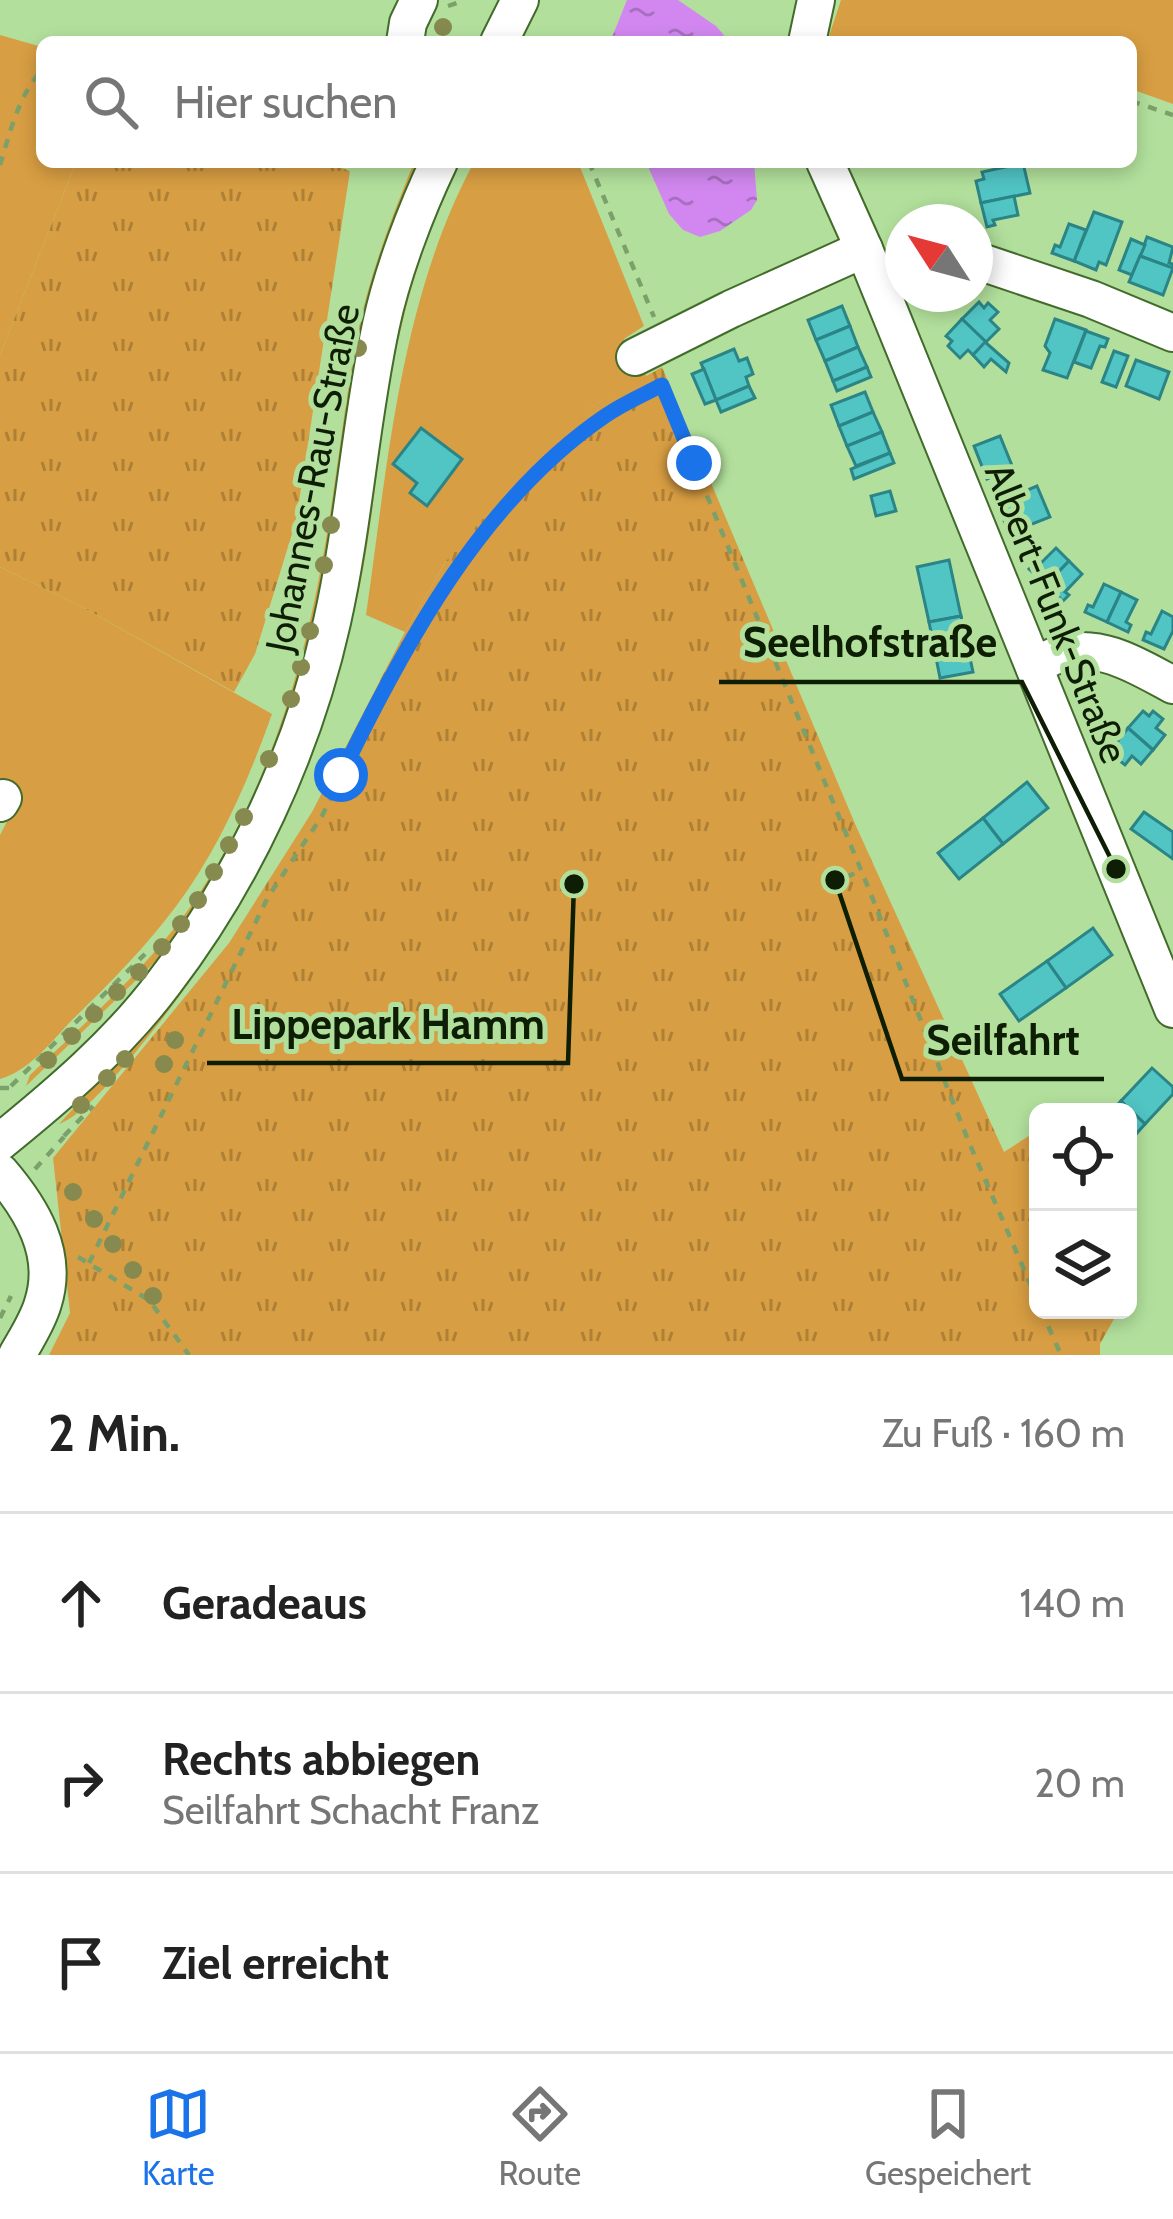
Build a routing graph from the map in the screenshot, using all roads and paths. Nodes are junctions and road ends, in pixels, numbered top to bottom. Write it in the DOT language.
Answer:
graph roads {
  1 [pos="520,0"];
  2 [pos="816,0"];
  3 [pos="502,36"];
  4 [pos="808,36"];
  5 [pos="36,76"];
  6 [pos="1137,103"];
  7 [pos="1173,115"];
  8 [pos="0,165"];
  9 [pos="436,168"];
  10 [pos="591,168"];
  11 [pos="828,168"];
  12 [pos="864,249"];
  13 [pos="993,266"];
  14 [pos="1173,333"];
  15 [pos="650,349"];
  16 [pos="1034,666"];
  17 [pos="1173,685"];
  18 [pos="861,871"];
  19 [pos="846,877"];
  20 [pos="155,942"];
  21 [pos="1173,1009"];
  22 [pos="11,1086"];
  23 [pos="0,1142"];
  24 [pos="0,1172"];
  25 [pos="1029,1281"];
  26 [pos="12,1294"];
  27 [pos="0,1318"];
  28 [pos="1046,1319"];
  29 [pos="17,1355"];
  30 [pos="189,1355"];
  31 [pos="1061,1355"];
  1 -- 3 [label="street"];
  2 -- 4 [label="street"];
  5 -- 8 [label="path"];
  6 -- 7 [label="path"];
  9 -- 23 [label="street, Johannes-Rau-Straße"];
  10 -- 15 [label="path"];
  11 -- 12 [label="street, Albert-Funk-Straße"];
  12 -- 15 [label="street"];
  12 -- 16 [label="street, Albert-Funk-Straße"];
  13 -- 14 [label="street"];
  16 -- 17 [label="street"];
  16 -- 21 [label="street, Albert-Funk-Straße"];
  18 -- 19 [label="path"];
  18 -- 25 [label="path"];
  18 -- 30 [label="path"];
  20 -- 22 [label="path"];
  24 -- 29 [label="street"];
  26 -- 27 [label="path"];
  28 -- 31 [label="path"];
}
